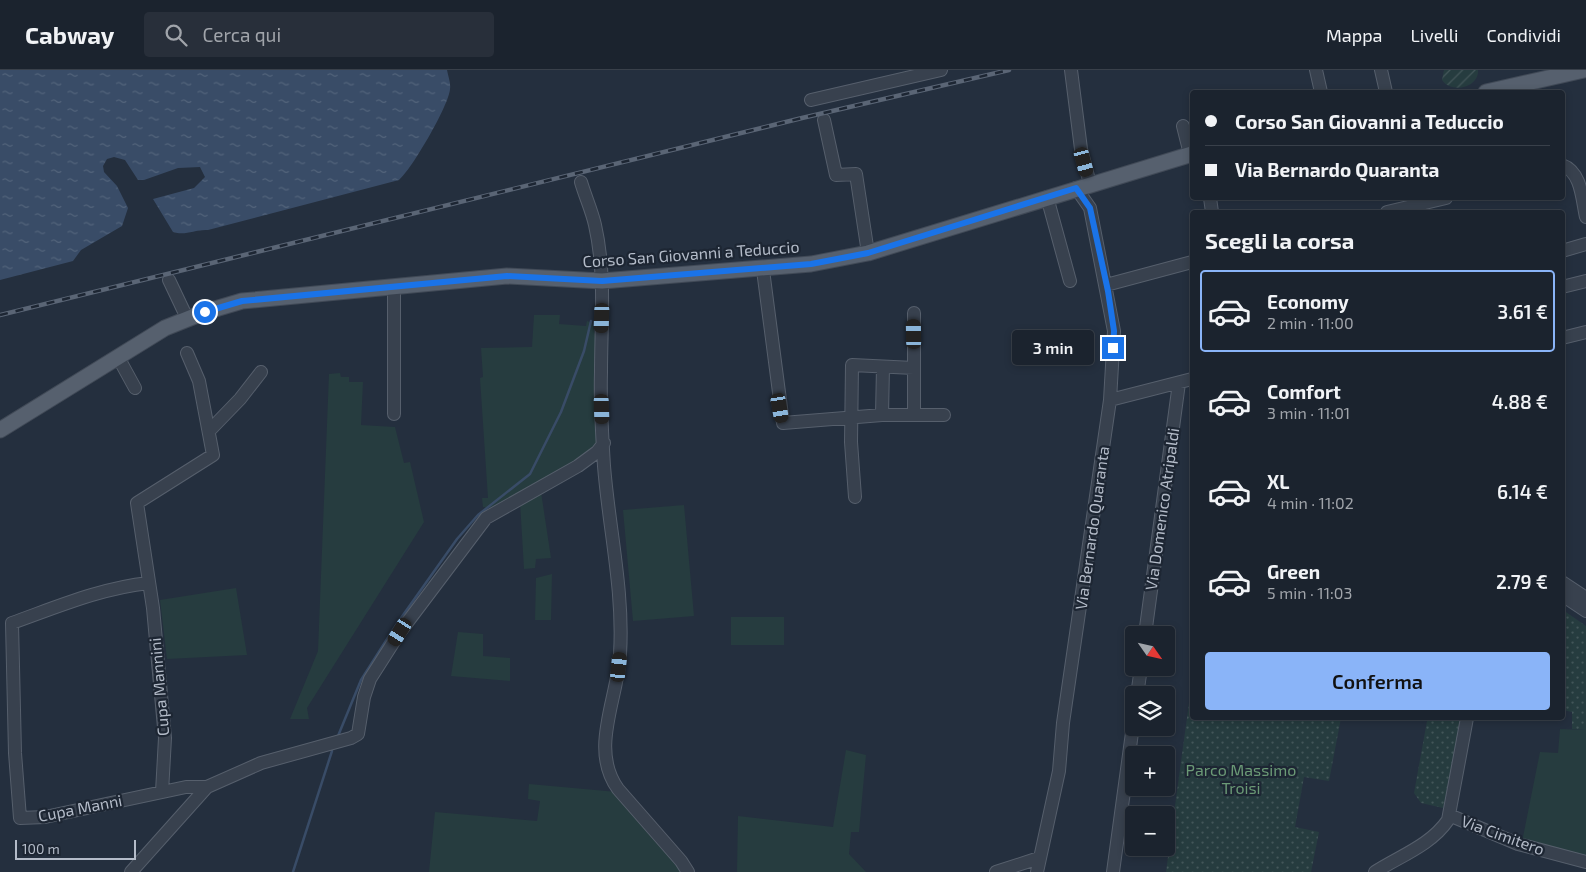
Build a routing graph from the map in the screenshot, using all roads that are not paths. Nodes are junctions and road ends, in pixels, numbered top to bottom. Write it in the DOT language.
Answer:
graph roads {
  1 [pos="941,70"];
  2 [pos="1071,70"];
  3 [pos="1316,70"];
  4 [pos="1381,70"];
  5 [pos="1584,70"];
  6 [pos="1321,90"];
  7 [pos="1386,90"];
  8 [pos="1499,90"];
  9 [pos="811,100"];
  10 [pos="824,120"];
  11 [pos="1183,126"];
  12 [pos="1190,150"];
  13 [pos="1190,154"];
  14 [pos="1568,167"];
  15 [pos="1586,172"];
  16 [pos="581,182"];
  17 [pos="1083,186"];
  18 [pos="1048,197"];
  19 [pos="1437,200"];
  20 [pos="1395,210"];
  21 [pos="1586,218"];
  22 [pos="1586,244"];
  23 [pos="1565,250"];
  24 [pos="868,253"];
  25 [pos="1190,263"];
  26 [pos="763,270"];
  27 [pos="169,280"];
  28 [pos="1586,280"];
  29 [pos="602,281"];
  30 [pos="1070,281"];
  31 [pos="1106,285"];
  32 [pos="1565,286"];
  33 [pos="394,288"];
  34 [pos="914,312"];
  35 [pos="187,318"];
  36 [pos="1586,332"];
  37 [pos="1565,337"];
  38 [pos="187,353"];
  39 [pos="118,358"];
  40 [pos="883,367"];
  41 [pos="914,368"];
  42 [pos="261,372"];
  43 [pos="1190,380"];
  44 [pos="1179,383"];
  45 [pos="135,388"];
  46 [pos="1110,400"];
  47 [pos="394,414"];
  48 [pos="882,415"];
  49 [pos="914,415"];
  50 [pos="944,415"];
  51 [pos="851,418"];
  52 [pos="0,430"];
  53 [pos="210,430"];
  54 [pos="604,443"];
  55 [pos="855,497"];
  56 [pos="149,583"];
  57 [pos="1565,584"];
  58 [pos="1565,597"];
  59 [pos="1586,598"];
  60 [pos="1586,611"];
  61 [pos="1146,626"];
  62 [pos="1467,720"];
  63 [pos="1132,736"];
  64 [pos="207,787"];
  65 [pos="162,792"];
  66 [pos="1449,815"];
  67 [pos="1039,858"];
  68 [pos="1586,862"];
  69 [pos="131,872"];
  70 [pos="688,872"];
  71 [pos="996,872"];
  72 [pos="1037,872"];
  73 [pos="1113,872"];
  74 [pos="1375,872"];
  1 -- 9 [label="street"];
  2 -- 17 [label="street"];
  3 -- 6 [label="street"];
  4 -- 7 [label="street"];
  5 -- 8 [label="main road"];
  10 -- 24 [label="street"];
  11 -- 12 [label="street"];
  13 -- 17 [label="main road, Corso San Giovanni a Teduccio"];
  14 -- 15 [label="street"];
  14 -- 21 [label="street"];
  16 -- 29 [label="street"];
  17 -- 18 [label="main road, Corso San Giovanni a Teduccio"];
  17 -- 31 [label="street, Via Bernardo Quaranta"];
  18 -- 24 [label="main road, Corso San Giovanni a Teduccio"];
  18 -- 30 [label="street"];
  19 -- 20 [label="street"];
  22 -- 23 [label="street"];
  24 -- 26 [label="main road, Corso San Giovanni a Teduccio"];
  25 -- 31 [label="street"];
  26 -- 29 [label="main road, Corso San Giovanni a Teduccio"];
  26 -- 51 [label="street"];
  27 -- 35 [label="street"];
  28 -- 32 [label="street"];
  29 -- 33 [label="main road, Corso San Giovanni a Teduccio"];
  29 -- 54 [label="street"];
  31 -- 46 [label="street, Via Bernardo Quaranta"];
  33 -- 35 [label="main road, Corso San Giovanni a Teduccio"];
  33 -- 47 [label="street"];
  34 -- 41 [label="street"];
  35 -- 39 [label="main road, Corso San Giovanni a Teduccio"];
  36 -- 37 [label="street"];
  38 -- 53 [label="street"];
  39 -- 45 [label="street"];
  39 -- 52 [label="main road, Corso San Giovanni a Teduccio"];
  40 -- 41 [label="street"];
  40 -- 48 [label="street"];
  40 -- 51 [label="street"];
  41 -- 49 [label="street"];
  42 -- 53 [label="street"];
  43 -- 44 [label="street"];
  44 -- 46 [label="street"];
  44 -- 61 [label="street, Via Domenico Atripaldi"];
  46 -- 67 [label="street, Via Bernardo Quaranta"];
  48 -- 49 [label="street"];
  48 -- 51 [label="street"];
  49 -- 50 [label="street"];
  51 -- 55 [label="street"];
  53 -- 56 [label="street, Cupa Mannini"];
  54 -- 64 [label="street"];
  54 -- 70 [label="street"];
  56 -- 65 [label="street, Cupa Mannini"];
  56 -- 65 [label="street, Cupa Manni"];
  57 -- 59 [label="street"];
  58 -- 60 [label="street"];
  62 -- 66 [label="street"];
  63 -- 73 [label="street"];
  64 -- 65 [label="street, Cupa Manni"];
  64 -- 69 [label="street"];
  66 -- 68 [label="street, Via Cimitero"];
  66 -- 74 [label="street"];
  67 -- 71 [label="street"];
  67 -- 72 [label="street, Via Bernardo Quaranta"];
}
